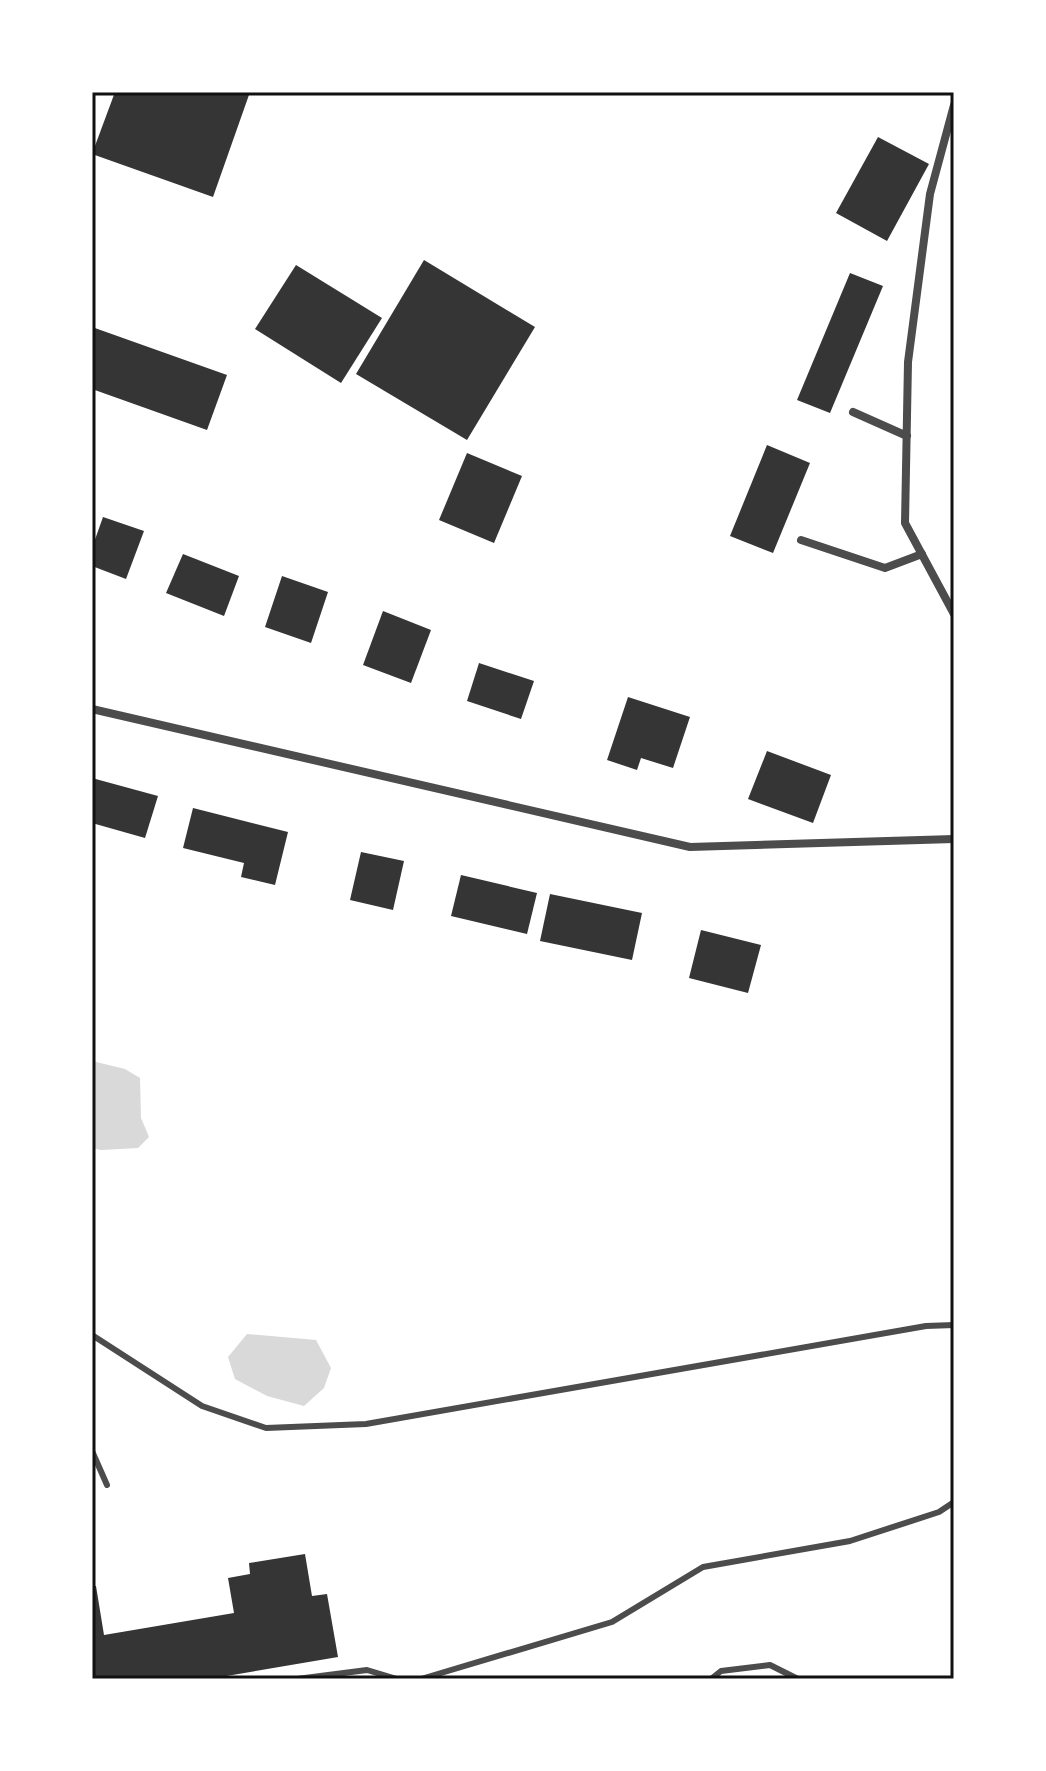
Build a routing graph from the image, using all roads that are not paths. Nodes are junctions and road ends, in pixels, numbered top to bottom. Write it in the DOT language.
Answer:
graph roads {
  1 [pos="954,105"];
  2 [pos="853,412"];
  3 [pos="907,436"];
  4 [pos="801,540"];
  5 [pos="922,554"];
  6 [pos="954,614"];
  7 [pos="92,709"];
  8 [pos="954,839"];
  9 [pos="954,1325"];
  10 [pos="92,1335"];
  11 [pos="92,1451"];
  12 [pos="107,1485"];
  13 [pos="954,1502"];
  14 [pos="297,1679"];
  15 [pos="397,1679"];
  16 [pos="421,1679"];
  17 [pos="711,1679"];
  18 [pos="798,1679"];
  1 -- 3 [label="street"];
  2 -- 3 [label="street"];
  3 -- 5 [label="street"];
  4 -- 5 [label="street"];
  5 -- 6 [label="street"];
  7 -- 8 [label="street"];
  9 -- 10 [label="lane"];
  11 -- 12 [label="lane"];
  13 -- 16 [label="lane"];
  14 -- 15 [label="lane"];
  17 -- 18 [label="lane"];
}
